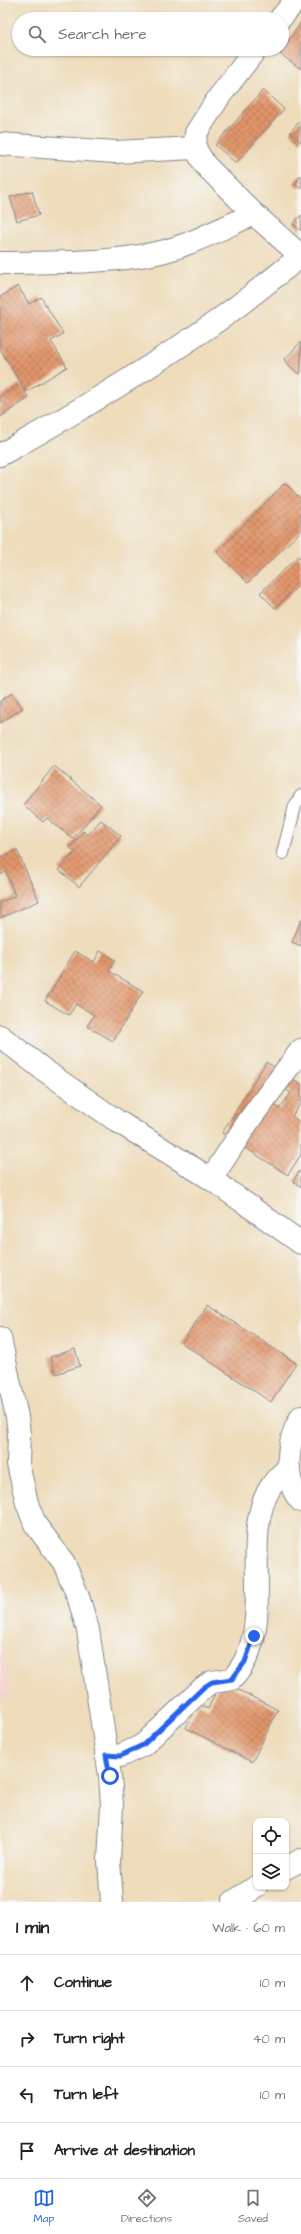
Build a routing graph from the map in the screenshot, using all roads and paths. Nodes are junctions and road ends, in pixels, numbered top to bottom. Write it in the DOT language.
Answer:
graph roads {
  1 [pos="296,0"];
  2 [pos="286,12"];
  3 [pos="251,56"];
  4 [pos="0,144"];
  5 [pos="195,148"];
  6 [pos="254,214"];
  7 [pos="301,256"];
  8 [pos="0,263"];
  9 [pos="0,455"];
  10 [pos="301,796"];
  11 [pos="283,854"];
  12 [pos="0,1036"];
  13 [pos="301,1050"];
  14 [pos="211,1179"];
  15 [pos="301,1243"];
  16 [pos="0,1338"];
  17 [pos="301,1418"];
  18 [pos="289,1468"];
  19 [pos="301,1501"];
  20 [pos="106,1755"];
  21 [pos="301,1860"];
  22 [pos="289,1866"];
  23 [pos="253,1889"];
  24 [pos="112,1902"];
  25 [pos="233,1902"];
  1 -- 2 [label="street"];
  3 -- 5 [label="street"];
  4 -- 5 [label="street"];
  5 -- 6 [label="street"];
  6 -- 7 [label="street"];
  6 -- 8 [label="street"];
  7 -- 9 [label="street"];
  10 -- 11 [label="lane"];
  12 -- 14 [label="street"];
  13 -- 14 [label="street"];
  14 -- 15 [label="street"];
  16 -- 20 [label="street"];
  17 -- 18 [label="street"];
  18 -- 19 [label="street"];
  18 -- 20 [label="street"];
  20 -- 24 [label="street"];
  21 -- 22 [label="street"];
  23 -- 25 [label="street"];
}
